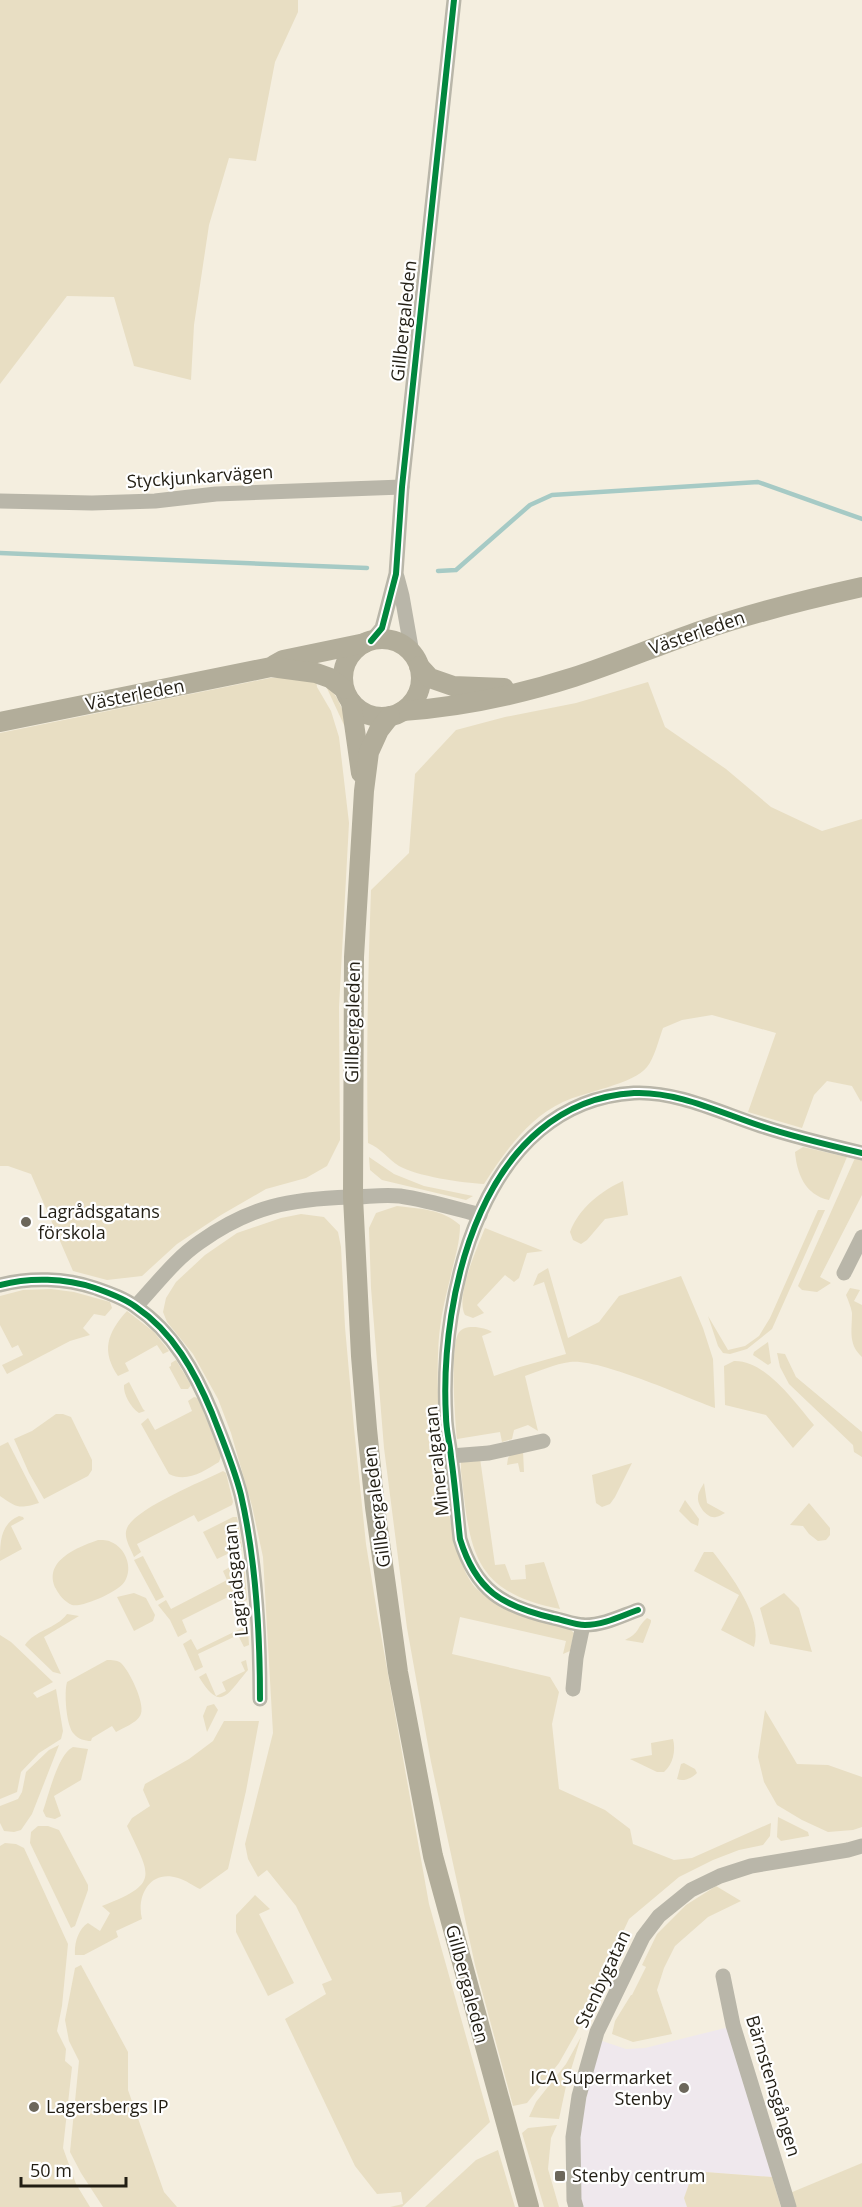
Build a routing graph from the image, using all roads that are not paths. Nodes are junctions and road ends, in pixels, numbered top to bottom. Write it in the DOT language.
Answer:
graph roads {
  1 [pos="454,0"];
  2 [pos="402,487"];
  3 [pos="0,501"];
  4 [pos="396,574"];
  5 [pos="862,587"];
  6 [pos="368,642"];
  7 [pos="415,659"];
  8 [pos="271,668"];
  9 [pos="534,688"];
  10 [pos="348,695"];
  11 [pos="397,714"];
  12 [pos="0,722"];
  13 [pos="364,791"];
  14 [pos="862,1153"];
  15 [pos="352,1197"];
  16 [pos="480,1215"];
  17 [pos="862,1237"];
  18 [pos="844,1273"];
  19 [pos="0,1285"];
  20 [pos="136,1306"];
  21 [pos="543,1441"];
  22 [pos="451,1456"];
  23 [pos="638,1610"];
  24 [pos="583,1625"];
  25 [pos="573,1689"];
  26 [pos="261,1699"];
  27 [pos="862,1846"];
  28 [pos="723,1976"];
  29 [pos="529,2207"];
  30 [pos="576,2207"];
  31 [pos="789,2207"];
  1 -- 2 [label="street, Gillbergaleden"];
  2 -- 3 [label="street, Styckjunkarvägen"];
  2 -- 4 [label="street, Gillbergaleden"];
  4 -- 6 [label="street, Gillbergaleden"];
  4 -- 7 [label="street, Gillbergaleden"];
  5 -- 9 [label="main road, Västerleden"];
  6 -- 7 [label="main road"];
  6 -- 8 [label="main road, Västerleden"];
  6 -- 10 [label="main road"];
  7 -- 9 [label="main road, Västerleden"];
  7 -- 11 [label="main road"];
  8 -- 10 [label="main road, Västerleden"];
  8 -- 12 [label="main road, Västerleden"];
  9 -- 11 [label="main road, Västerleden"];
  10 -- 11 [label="main road"];
  10 -- 13 [label="main road, Gillbergaleden"];
  11 -- 13 [label="main road, Gillbergaleden"];
  13 -- 15 [label="main road, Gillbergaleden"];
  14 -- 16 [label="street, Mineralgatan"];
  15 -- 16 [label="street"];
  15 -- 20 [label="street"];
  15 -- 29 [label="main road, Gillbergaleden"];
  16 -- 22 [label="street, Mineralgatan"];
  17 -- 18 [label="street"];
  19 -- 20 [label="street, Lagrådsgatan"];
  20 -- 26 [label="street, Lagrådsgatan"];
  21 -- 22 [label="street"];
  22 -- 24 [label="street, Mineralgatan"];
  23 -- 24 [label="street, Mineralgatan"];
  24 -- 25 [label="street"];
  27 -- 30 [label="street, Stenbygatan"];
  28 -- 31 [label="street, Bärnstensgången"];
}
